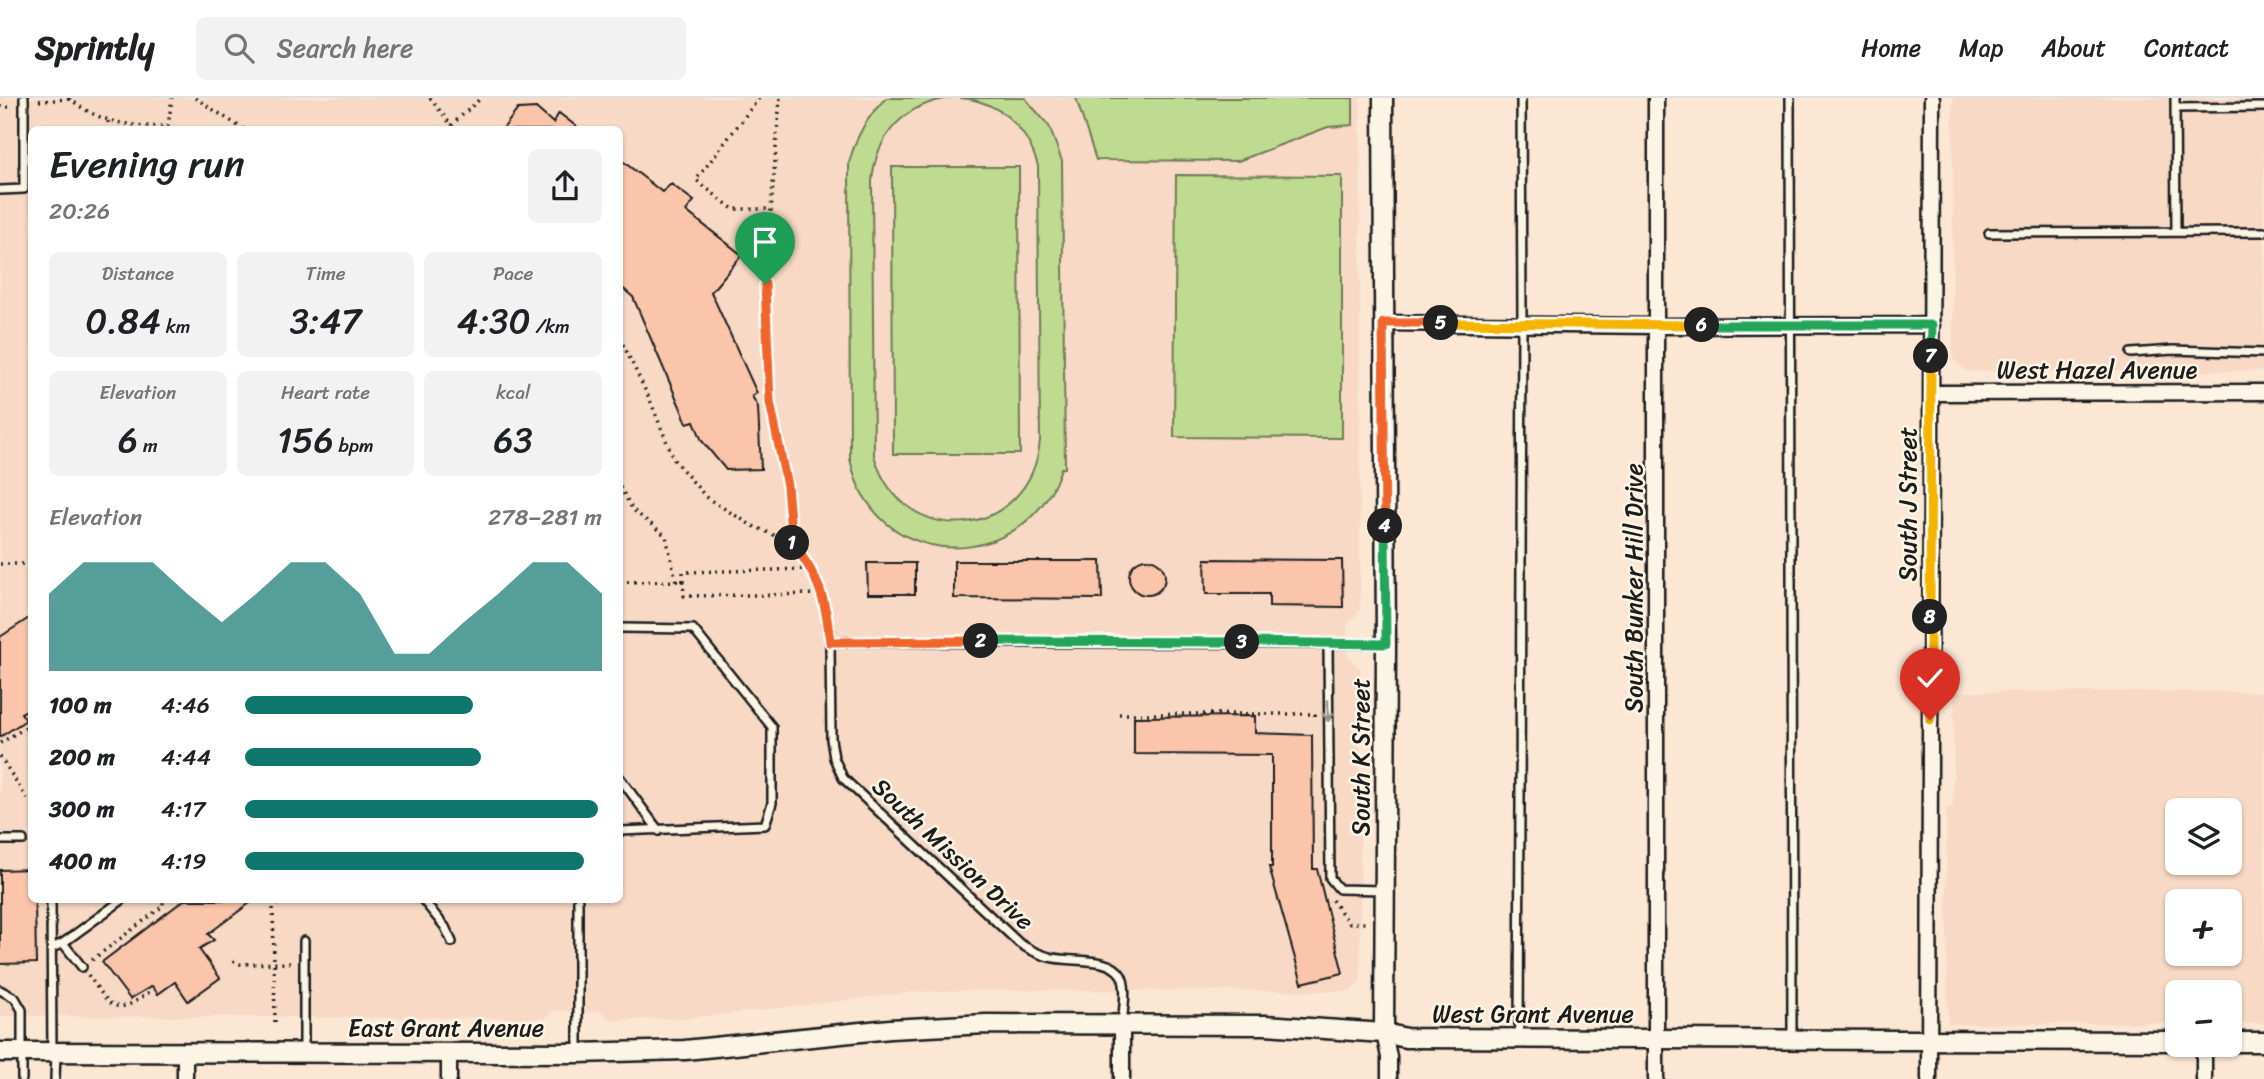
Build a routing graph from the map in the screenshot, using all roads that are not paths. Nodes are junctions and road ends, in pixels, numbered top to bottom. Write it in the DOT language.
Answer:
graph roads {
  1 [pos="24,98"];
  2 [pos="1383,98"];
  3 [pos="1521,98"];
  4 [pos="1656,98"];
  5 [pos="1790,98"];
  6 [pos="1932,98"];
  7 [pos="2175,98"];
  8 [pos="2264,107"];
  9 [pos="2175,108"];
  10 [pos="0,190"];
  11 [pos="2176,232"];
  12 [pos="2264,232"];
  13 [pos="1989,233"];
  14 [pos="1383,323"];
  15 [pos="1522,323"];
  16 [pos="1791,325"];
  17 [pos="1932,325"];
  18 [pos="1657,326"];
  19 [pos="2131,353"];
  20 [pos="2264,353"];
  21 [pos="2264,392"];
  22 [pos="1931,393"];
  23 [pos="623,628"];
  24 [pos="1328,643"];
  25 [pos="1386,644"];
  26 [pos="623,782"];
  27 [pos="623,831"];
  28 [pos="659,831"];
  29 [pos="0,840"];
  30 [pos="23,840"];
  31 [pos="1385,890"];
  32 [pos="51,903"];
  33 [pos="118,903"];
  34 [pos="425,903"];
  35 [pos="578,903"];
  36 [pos="303,941"];
  37 [pos="452,942"];
  38 [pos="63,943"];
  39 [pos="52,948"];
  40 [pos="82,967"];
  41 [pos="0,990"];
  42 [pos="1122,1025"];
  43 [pos="890,1029"];
  44 [pos="1384,1033"];
  45 [pos="1519,1039"];
  46 [pos="1656,1040"];
  47 [pos="1792,1040"];
  48 [pos="1929,1040"];
  49 [pos="2165,1041"];
  50 [pos="2242,1042"];
  51 [pos="2264,1042"];
  52 [pos="0,1052"];
  53 [pos="22,1052"];
  54 [pos="303,1052"];
  55 [pos="54,1053"];
  56 [pos="185,1053"];
  57 [pos="578,1053"];
  58 [pos="449,1054"];
  59 [pos="2204,1057"];
  60 [pos="22,1079"];
  61 [pos="55,1079"];
  62 [pos="185,1079"];
  63 [pos="449,1079"];
  64 [pos="1122,1079"];
  65 [pos="1389,1079"];
  66 [pos="1656,1079"];
  67 [pos="1929,1079"];
  68 [pos="2204,1079"];
  1 -- 10 [label="lane"];
  2 -- 14 [label="street, South K Street"];
  3 -- 15 [label="lane"];
  4 -- 18 [label="street, South Bunker Hill Drive"];
  5 -- 16 [label="lane"];
  6 -- 17 [label="street, South J Street"];
  7 -- 9 [label="lane"];
  8 -- 9 [label="lane"];
  9 -- 11 [label="lane"];
  11 -- 12 [label="lane"];
  11 -- 13 [label="lane"];
  14 -- 15 [label="street"];
  14 -- 25 [label="street, South K Street"];
  15 -- 18 [label="street"];
  15 -- 45 [label="lane"];
  16 -- 17 [label="street"];
  16 -- 18 [label="street"];
  16 -- 47 [label="lane"];
  17 -- 22 [label="street, South J Street"];
  18 -- 46 [label="street, South Bunker Hill Drive"];
  19 -- 20 [label="lane"];
  21 -- 22 [label="street, West Hazel Avenue"];
  22 -- 48 [label="street, South J Street"];
  23 -- 28 [label="lane"];
  24 -- 25 [label="lane"];
  24 -- 31 [label="lane, one-way"];
  24 -- 42 [label="lane, South Mission Drive"];
  25 -- 31 [label="street, South K Street"];
  26 -- 28 [label="lane"];
  27 -- 28 [label="lane"];
  29 -- 30 [label="lane"];
  31 -- 44 [label="street, South K Street"];
  32 -- 39 [label="lane"];
  33 -- 38 [label="lane"];
  34 -- 37 [label="lane"];
  35 -- 57 [label="lane"];
  36 -- 54 [label="lane"];
  38 -- 39 [label="lane"];
  38 -- 40 [label="lane"];
  39 -- 55 [label="lane"];
  41 -- 53 [label="lane"];
  42 -- 43 [label="street, West Grant Avenue"];
  42 -- 44 [label="street, West Grant Avenue"];
  42 -- 64 [label="street"];
  43 -- 57 [label="street, East Grant Avenue"];
  44 -- 45 [label="street, West Grant Avenue"];
  44 -- 65 [label="street, South K Street"];
  45 -- 46 [label="street, West Grant Avenue"];
  46 -- 47 [label="street, West Grant Avenue"];
  46 -- 66 [label="street, South Bunker Hill Drive"];
  47 -- 48 [label="street, West Grant Avenue"];
  48 -- 49 [label="street, West Grant Avenue"];
  48 -- 67 [label="street, South J Street"];
  50 -- 51 [label="street"];
  52 -- 53 [label="street, East Grant Avenue"];
  53 -- 55 [label="street, East Grant Avenue"];
  53 -- 60 [label="lane"];
  54 -- 56 [label="street, East Grant Avenue"];
  54 -- 58 [label="street, East Grant Avenue"];
  55 -- 56 [label="street, East Grant Avenue"];
  55 -- 61 [label="lane"];
  56 -- 62 [label="street"];
  57 -- 58 [label="street, East Grant Avenue"];
  58 -- 63 [label="street"];
  59 -- 68 [label="street"];
}
